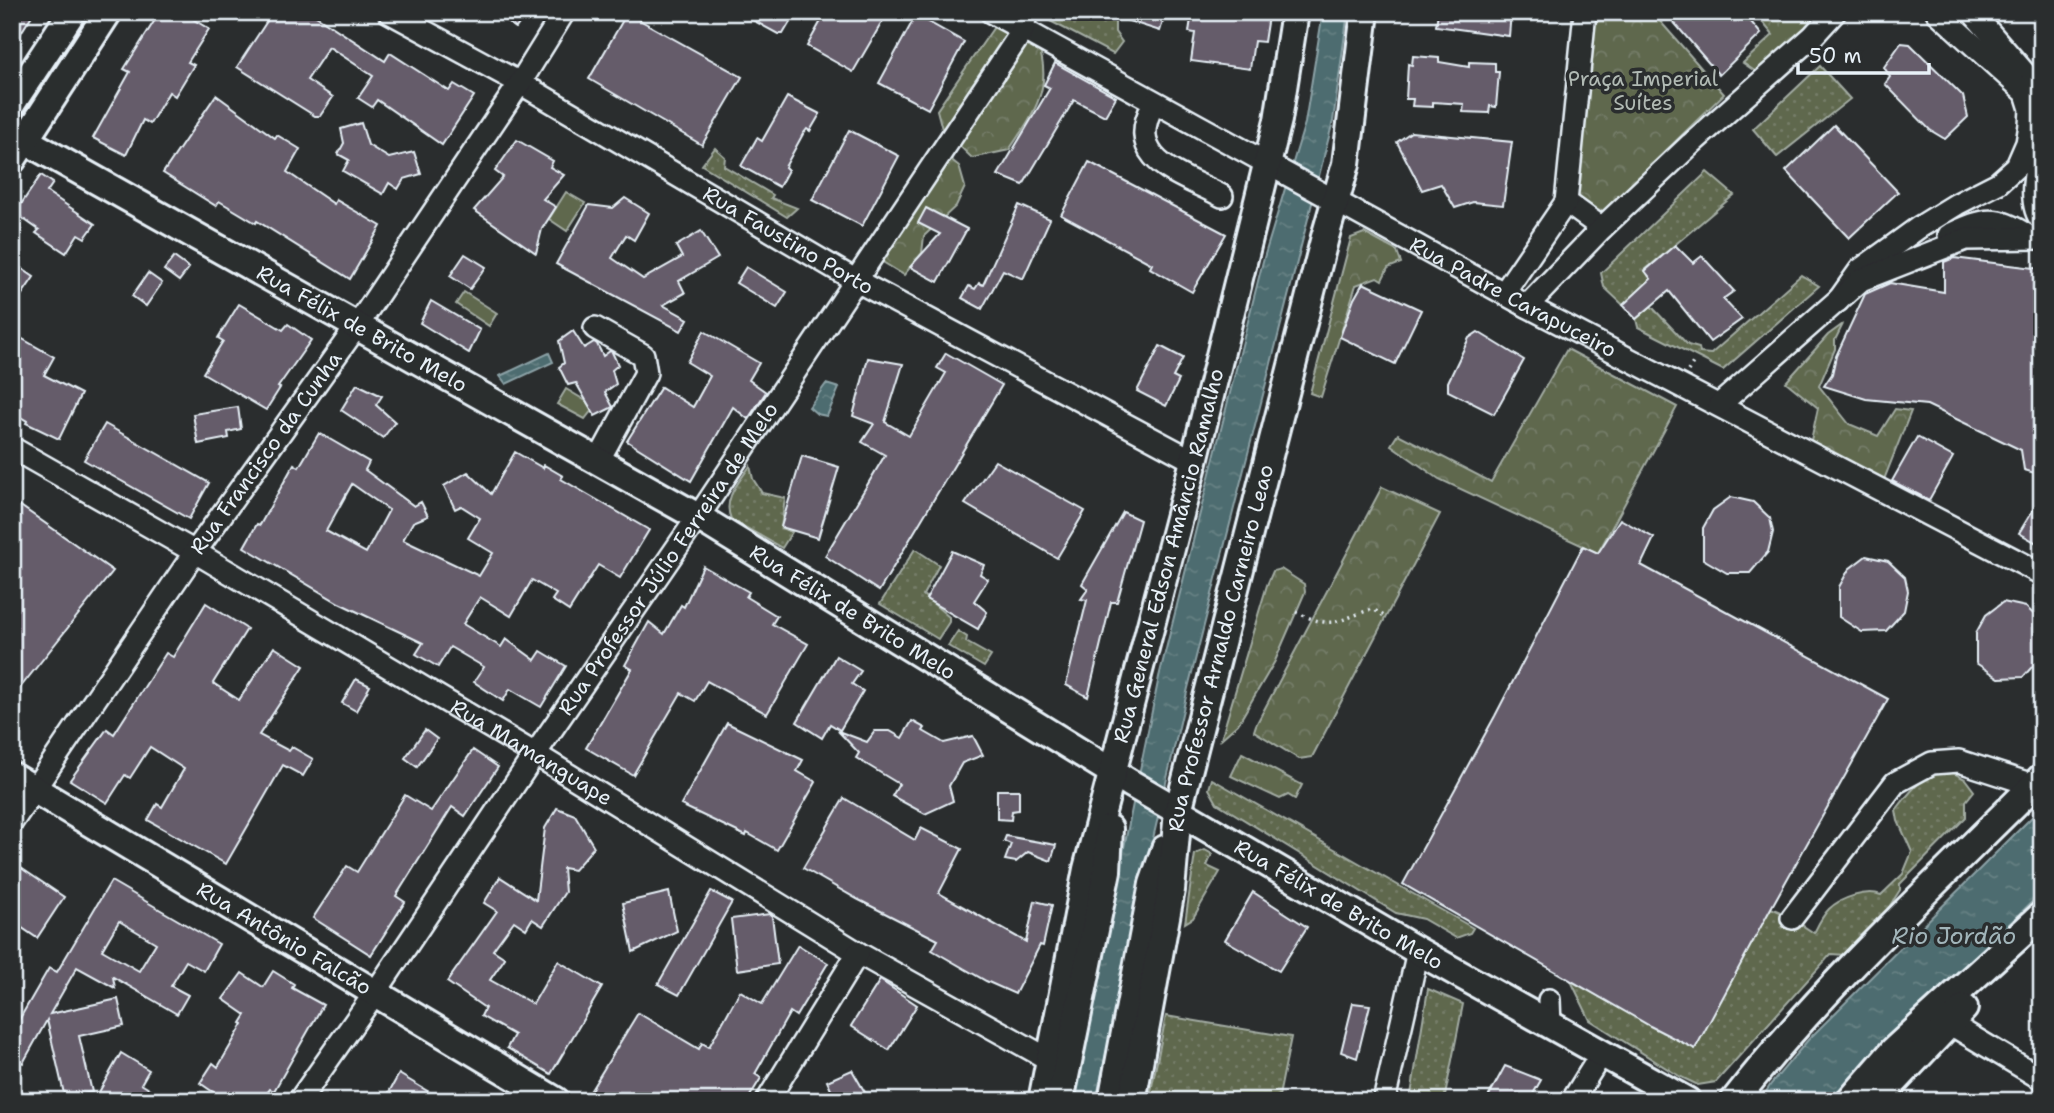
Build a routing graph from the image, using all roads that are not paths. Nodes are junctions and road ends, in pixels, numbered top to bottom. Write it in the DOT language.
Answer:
graph roads {
  1 [pos="72,12"];
  2 [pos="108,12"];
  3 [pos="389,12"];
  4 [pos="564,12"];
  5 [pos="991,12"];
  6 [pos="1295,12"];
  7 [pos="1365,12"];
  8 [pos="1585,12"];
  9 [pos="1835,12"];
  10 [pos="1937,12"];
  11 [pos="1972,12"];
  12 [pos="1024,21"];
  13 [pos="520,83"];
  14 [pos="2042,93"];
  15 [pos="12,103"];
  16 [pos="1154,103"];
  17 [pos="2042,141"];
  18 [pos="17,145"];
  19 [pos="1270,167"];
  20 [pos="1222,196"];
  21 [pos="1325,197"];
  22 [pos="1566,201"];
  23 [pos="1602,228"];
  24 [pos="2037,232"];
  25 [pos="1860,275"];
  26 [pos="855,280"];
  27 [pos="1504,293"];
  28 [pos="1527,306"];
  29 [pos="357,326"];
  30 [pos="595,328"];
  31 [pos="1719,405"];
  32 [pos="12,449"];
  33 [pos="596,461"];
  34 [pos="1194,461"];
  35 [pos="698,517"];
  36 [pos="195,552"];
  37 [pos="2042,574"];
  38 [pos="535,754"];
  39 [pos="1121,777"];
  40 [pos="2038,781"];
  41 [pos="24,783"];
  42 [pos="1174,809"];
  43 [pos="12,822"];
  44 [pos="2042,915"];
  45 [pos="1792,918"];
  46 [pos="2042,932"];
  47 [pos="1418,951"];
  48 [pos="858,953"];
  49 [pos="375,993"];
  50 [pos="1949,1023"];
  51 [pos="1602,1053"];
  52 [pos="1050,1060"];
  53 [pos="2042,1079"];
  54 [pos="299,1101"];
  55 [pos="556,1101"];
  56 [pos="767,1101"];
  57 [pos="1042,1101"];
  58 [pos="1060,1101"];
  59 [pos="1112,1101"];
  60 [pos="1132,1101"];
  61 [pos="1384,1101"];
  62 [pos="1572,1101"];
  63 [pos="1687,1101"];
  64 [pos="1734,1101"];
  65 [pos="1850,1101"];
  66 [pos="1876,1101"];
  1 -- 15 [label="main road"];
  2 -- 18 [label="main road"];
  3 -- 13 [label="street, Rua Faustino Porto"];
  4 -- 13 [label="street, Rua Francisco da Cunha"];
  5 -- 12 [label="street, Rua Padre Carapuceiro"];
  6 -- 19 [label="main road, Rua General Edson Amâncio Ramalho"];
  7 -- 21 [label="main road, Rua Professor Arnaldo Carneiro Leao"];
  8 -- 22 [label="street"];
  9 -- 23 [label="street"];
  10 -- 25 [label="street"];
  11 -- 14 [label="street"];
  12 -- 16 [label="street, Rua Padre Carapuceiro"];
  12 -- 26 [label="street, Rua Professor Júlio Ferreira de Melo"];
  13 -- 26 [label="street, Rua Faustino Porto"];
  13 -- 29 [label="street, Rua Francisco da Cunha"];
  16 -- 19 [label="street, Rua Padre Carapuceiro"];
  16 -- 20 [label="street"];
  17 -- 24 [label="street"];
  18 -- 29 [label="main road, Rua Félix de Brito Melo"];
  19 -- 21 [label="street, Rua Padre Carapuceiro"];
  19 -- 34 [label="main road, Rua General Edson Amâncio Ramalho"];
  21 -- 27 [label="street, Rua Padre Carapuceiro"];
  21 -- 42 [label="main road, Rua Professor Arnaldo Carneiro Leao"];
  22 -- 23 [label="street"];
  22 -- 27 [label="street"];
  23 -- 28 [label="street"];
  24 -- 25 [label="street"];
  25 -- 31 [label="street"];
  26 -- 34 [label="street, Rua Faustino Porto"];
  26 -- 35 [label="street, Rua Professor Júlio Ferreira de Melo"];
  27 -- 28 [label="street, Rua Padre Carapuceiro"];
  28 -- 31 [label="street, Rua Padre Carapuceiro"];
  29 -- 33 [label="main road, Rua Félix de Brito Melo"];
  29 -- 36 [label="street, Rua Francisco da Cunha"];
  30 -- 33 [label="street"];
  31 -- 37 [label="street, Rua Padre Carapuceiro"];
  32 -- 36 [label="street, Rua Mamanguape"];
  33 -- 35 [label="main road, Rua Félix de Brito Melo"];
  34 -- 39 [label="main road, Rua General Edson Amâncio Ramalho"];
  35 -- 38 [label="street, Rua Professor Júlio Ferreira de Melo"];
  35 -- 39 [label="main road, Rua Félix de Brito Melo"];
  36 -- 38 [label="street, Rua Mamanguape"];
  36 -- 41 [label="street, Rua Francisco da Cunha"];
  38 -- 48 [label="street, Rua Mamanguape"];
  38 -- 49 [label="street, Rua Professor Júlio Ferreira de Melo"];
  39 -- 42 [label="main road, Rua Félix de Brito Melo"];
  39 -- 52 [label="main road, Rua General Edson Amâncio Ramalho"];
  39 -- 58 [label="main road"];
  40 -- 45 [label="street"];
  40 -- 64 [label="main road"];
  41 -- 43 [label="street, Rua Francisco da Cunha"];
  41 -- 49 [label="main road, Rua Antônio Falcão"];
  42 -- 47 [label="main road, Rua Félix de Brito Melo"];
  42 -- 59 [label="main road"];
  42 -- 60 [label="main road, Rua Professor Arnaldo Carneiro Leao"];
  44 -- 65 [label="main road"];
  46 -- 50 [label="main road"];
  47 -- 51 [label="main road, Rua Félix de Brito Melo"];
  47 -- 61 [label="street"];
  48 -- 52 [label="street, Rua Mamanguape"];
  48 -- 56 [label="street"];
  49 -- 54 [label="street, Rua Professor Júlio Ferreira de Melo"];
  49 -- 55 [label="main road, Rua Antônio Falcão"];
  50 -- 53 [label="street"];
  50 -- 66 [label="main road"];
  51 -- 62 [label="street"];
  51 -- 63 [label="main road, Rua Félix de Brito Melo"];
  52 -- 57 [label="main road, Rua General Edson Amâncio Ramalho"];
}
